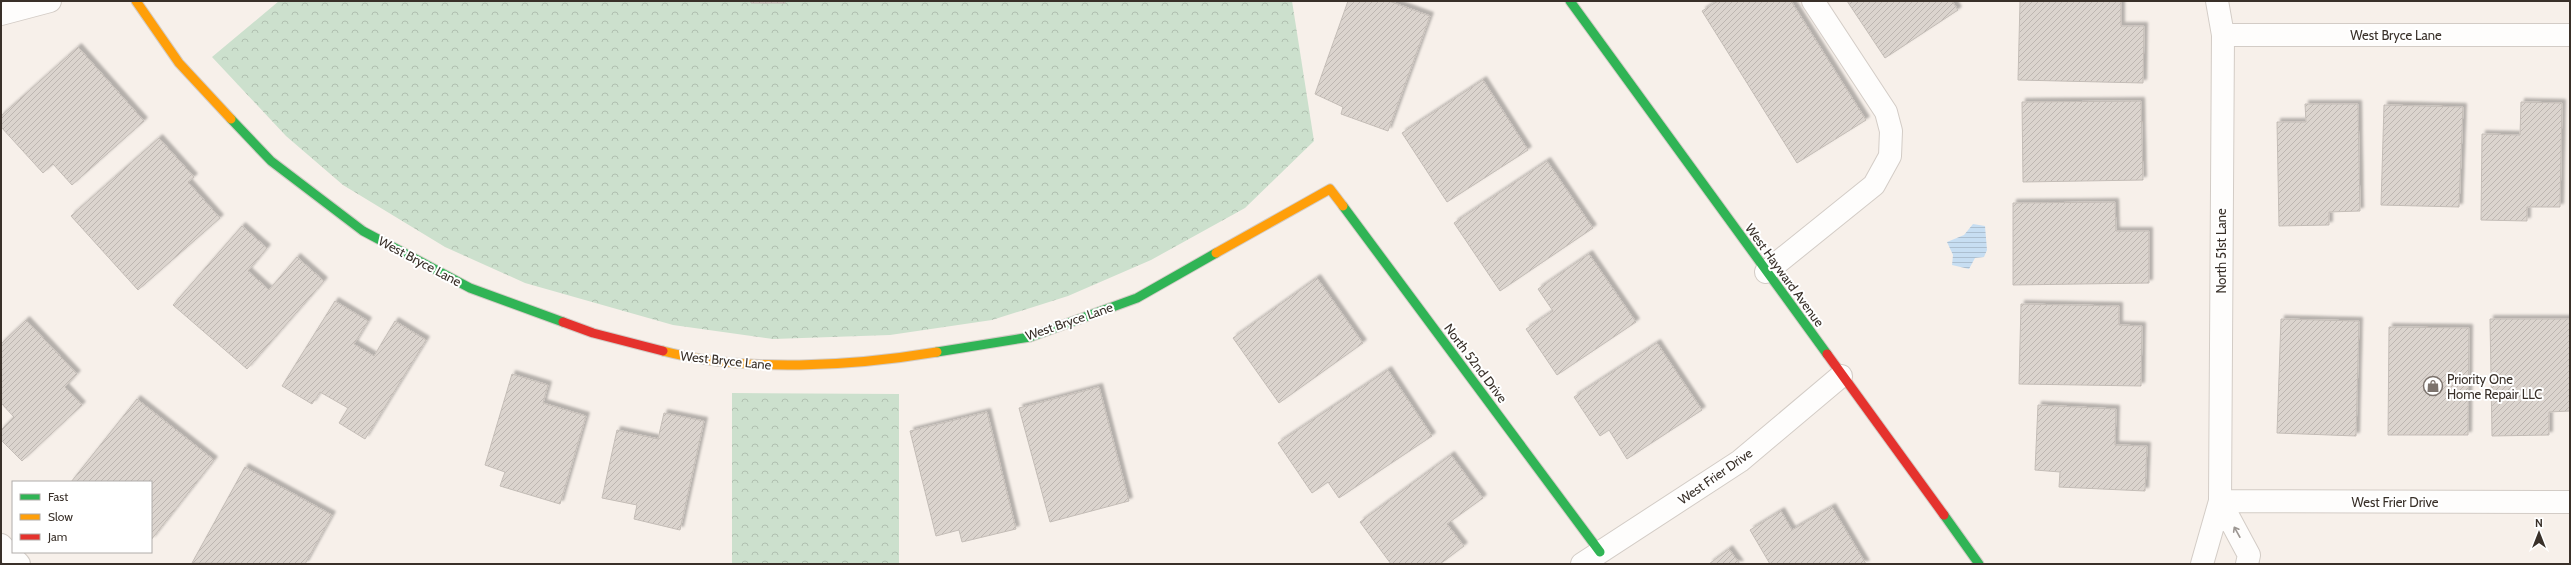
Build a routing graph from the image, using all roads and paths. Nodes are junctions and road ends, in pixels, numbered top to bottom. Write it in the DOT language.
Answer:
graph roads {
  1 [pos="50,1"];
  2 [pos="136,1"];
  3 [pos="1570,1"];
  4 [pos="1813,1"];
  5 [pos="2217,1"];
  6 [pos="1,14"];
  7 [pos="2223,35"];
  8 [pos="2570,35"];
  9 [pos="1330,188"];
  10 [pos="1766,272"];
  11 [pos="1840,376"];
  12 [pos="2220,501"];
  13 [pos="2570,502"];
  14 [pos="1,545"];
  15 [pos="1600,552"];
  16 [pos="19,564"];
  17 [pos="1582,564"];
  18 [pos="1980,564"];
  19 [pos="2202,564"];
  20 [pos="2247,564"];
  1 -- 6 [label="street"];
  2 -- 9 [label="street, West Bryce Lane"];
  3 -- 10 [label="street, West Hayward Avenue"];
  4 -- 10 [label="street"];
  5 -- 7 [label="street, North 51st Lane"];
  7 -- 8 [label="street, West Bryce Lane"];
  7 -- 12 [label="street, North 51st Lane"];
  9 -- 15 [label="street, North 52nd Drive"];
  10 -- 11 [label="street, West Hayward Avenue"];
  11 -- 15 [label="street, West Frier Drive"];
  11 -- 18 [label="street, West Hayward Avenue"];
  12 -- 13 [label="street, West Frier Drive"];
  12 -- 19 [label="street, North 51st Lane"];
  20 -- 12 [label="street, North 51st Lane, one-way"];
  14 -- 16 [label="street"];
  15 -- 17 [label="street, West Frier Drive"];
}
